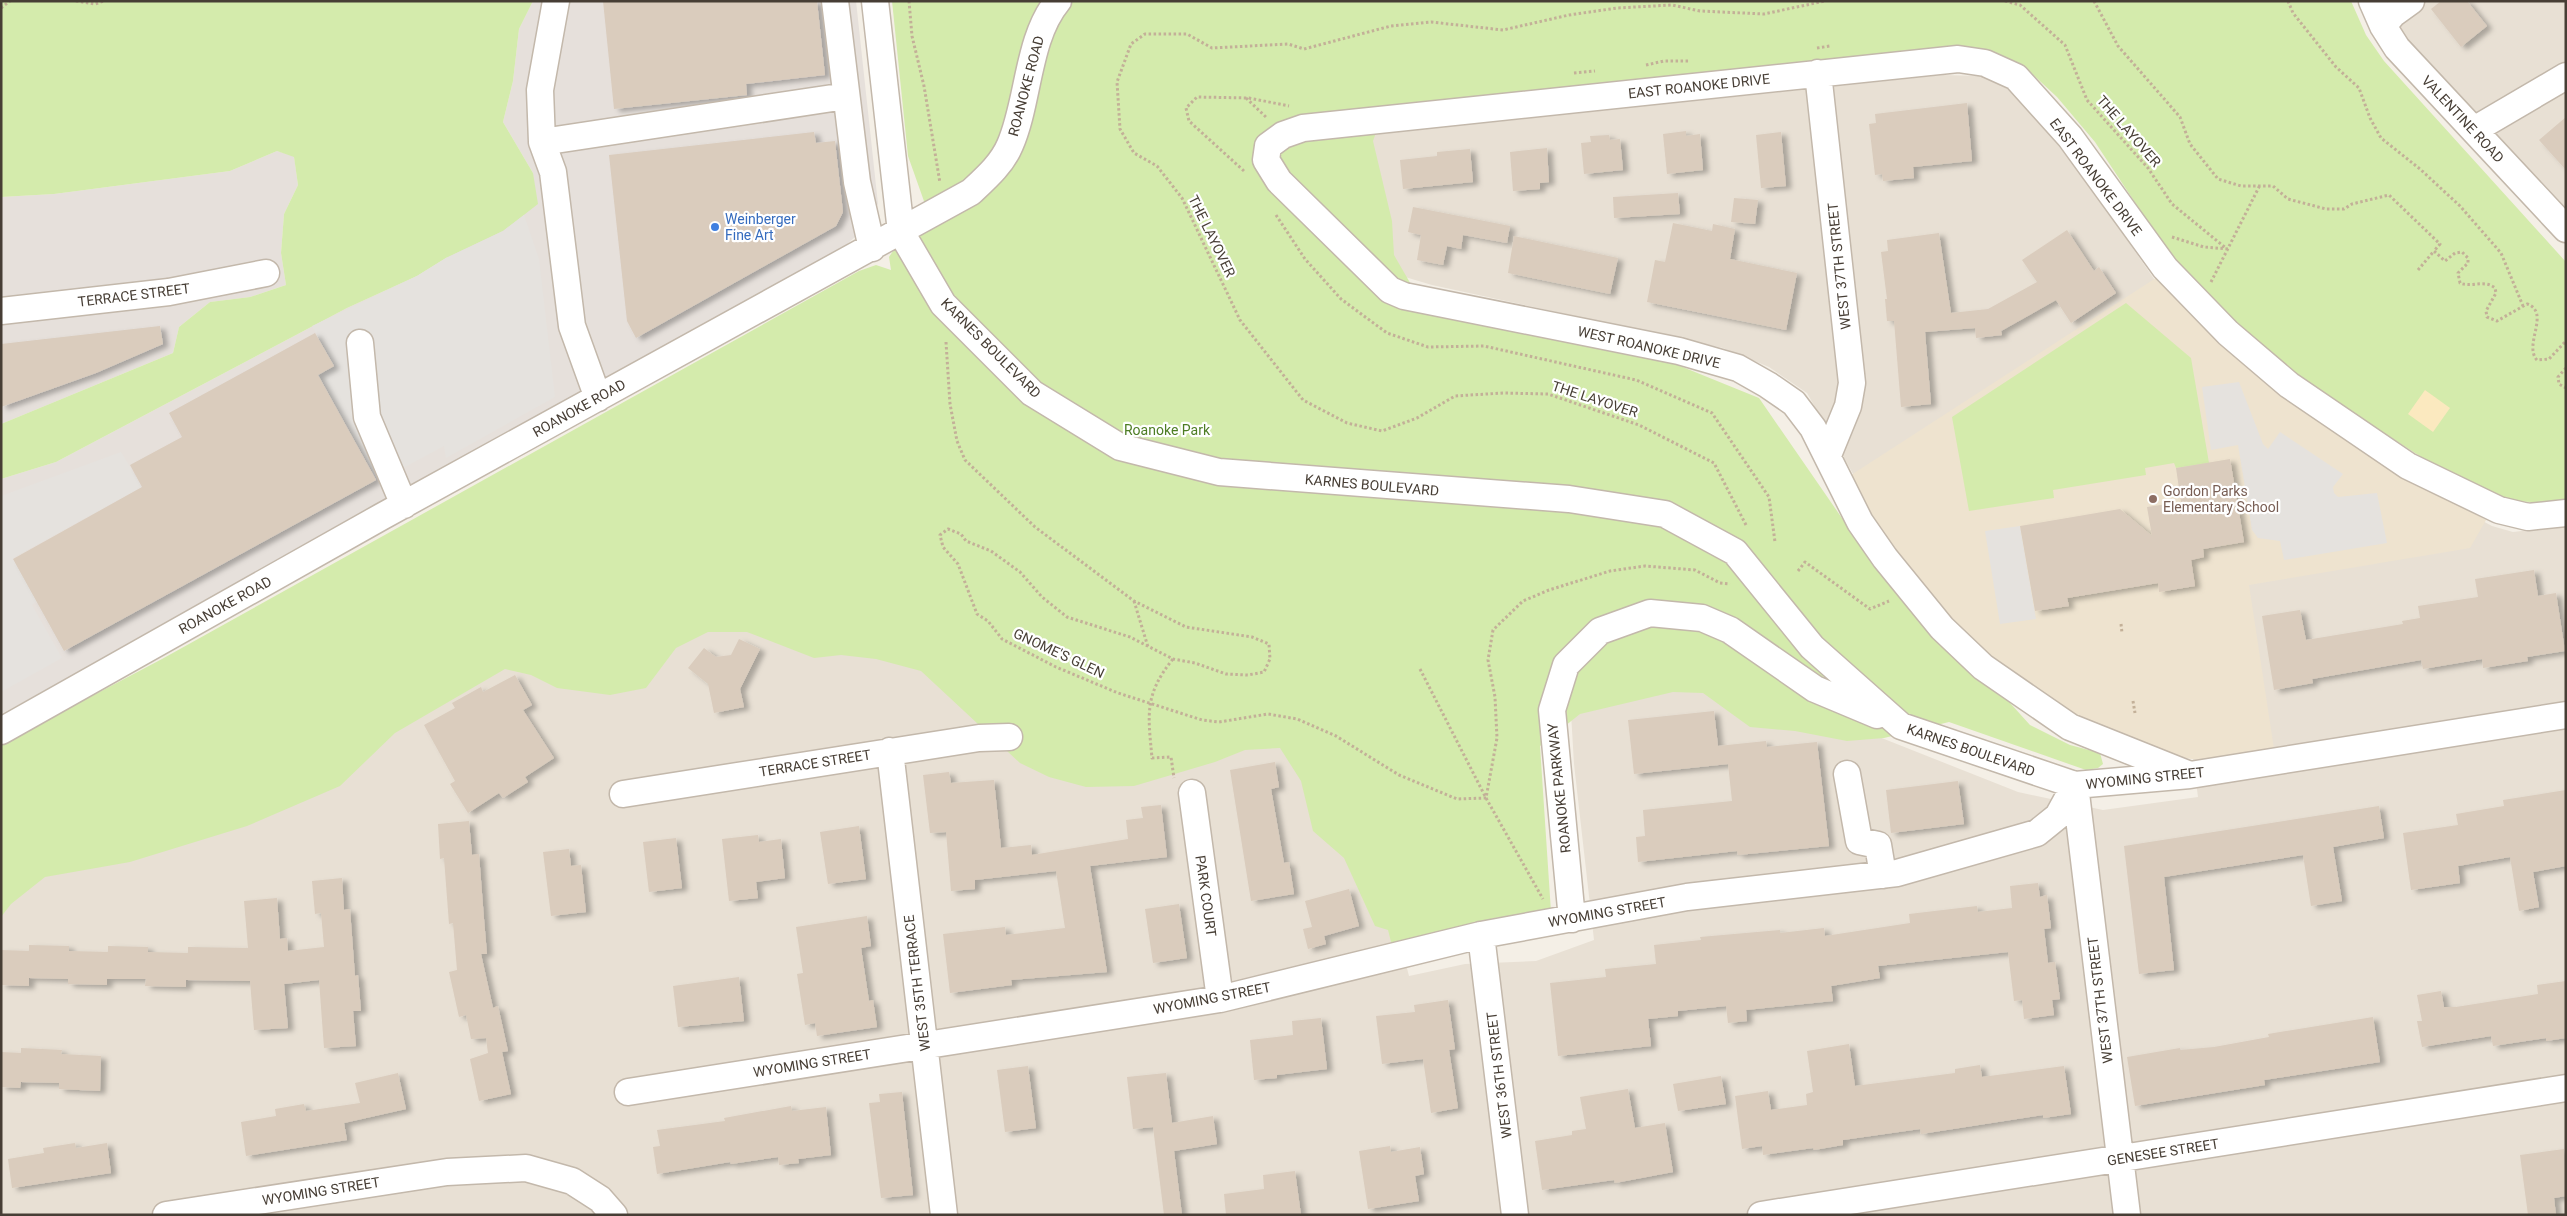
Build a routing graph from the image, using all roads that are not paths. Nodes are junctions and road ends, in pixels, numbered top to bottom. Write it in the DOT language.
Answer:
graph roads {
  1 [pos="556,1"];
  2 [pos="835,1"];
  3 [pos="875,1"];
  4 [pos="1058,1"];
  5 [pos="2372,1"];
  6 [pos="2411,1"];
  7 [pos="2383,26"];
  8 [pos="1818,73"];
  9 [pos="2566,76"];
  10 [pos="846,96"];
  11 [pos="1343,123"];
  12 [pos="2474,130"];
  13 [pos="542,142"];
  14 [pos="2566,229"];
  15 [pos="901,232"];
  16 [pos="872,248"];
  17 [pos="266,273"];
  18 [pos="1,311"];
  19 [pos="360,343"];
  20 [pos="598,398"];
  21 [pos="1828,455"];
  22 [pos="404,505"];
  23 [pos="2566,514"];
  24 [pos="2566,715"];
  25 [pos="1902,726"];
  26 [pos="1,731"];
  27 [pos="1009,737"];
  28 [pos="890,752"];
  29 [pos="1847,774"];
  30 [pos="2190,774"];
  31 [pos="2076,785"];
  32 [pos="1183,787"];
  33 [pos="623,794"];
  34 [pos="1883,874"];
  35 [pos="1564,920"];
  36 [pos="1481,935"];
  37 [pos="1220,999"];
  38 [pos="924,1045"];
  39 [pos="2566,1088"];
  40 [pos="628,1092"];
  41 [pos="2119,1159"];
  42 [pos="166,1215"];
  43 [pos="614,1215"];
  44 [pos="944,1215"];
  45 [pos="1515,1215"];
  46 [pos="1761,1215"];
  47 [pos="2127,1215"];
  1 -- 13 [label="street"];
  2 -- 10 [label="street"];
  3 -- 15 [label="street, KARNES BOULEVARD"];
  4 -- 15 [label="street, ROANOKE ROAD"];
  5 -- 7 [label="street, VALENTINE ROAD"];
  6 -- 7 [label="street"];
  7 -- 12 [label="street, VALENTINE ROAD"];
  8 -- 11 [label="street, EAST ROANOKE DRIVE"];
  8 -- 21 [label="street, WEST 37TH STREET"];
  8 -- 23 [label="street, EAST ROANOKE DRIVE"];
  9 -- 12 [label="street"];
  10 -- 13 [label="street"];
  10 -- 16 [label="street"];
  11 -- 21 [label="street, WEST ROANOKE DRIVE"];
  12 -- 14 [label="street, VALENTINE ROAD"];
  13 -- 20 [label="street"];
  15 -- 16 [label="street, ROANOKE ROAD"];
  15 -- 25 [label="street, KARNES BOULEVARD"];
  16 -- 20 [label="street, ROANOKE ROAD"];
  17 -- 18 [label="street, TERRACE STREET"];
  19 -- 22 [label="street"];
  20 -- 22 [label="street, ROANOKE ROAD"];
  21 -- 30 [label="street, WEST ROANOKE DRIVE"];
  22 -- 26 [label="street, ROANOKE ROAD"];
  24 -- 30 [label="street, WYOMING STREET"];
  25 -- 31 [label="street, KARNES BOULEVARD"];
  25 -- 35 [label="street, ROANOKE PARKWAY"];
  27 -- 28 [label="street, TERRACE STREET"];
  28 -- 33 [label="street, TERRACE STREET"];
  28 -- 38 [label="street, WEST 35TH TERRACE"];
  29 -- 34 [label="street"];
  30 -- 31 [label="street, WYOMING STREET"];
  31 -- 34 [label="street, WYOMING STREET"];
  31 -- 41 [label="street, WEST 37TH STREET"];
  32 -- 37 [label="street, PARK COURT"];
  34 -- 35 [label="street, WYOMING STREET"];
  35 -- 36 [label="street, WYOMING STREET"];
  36 -- 37 [label="street, WYOMING STREET"];
  36 -- 45 [label="street, WEST 36TH STREET"];
  37 -- 38 [label="street, WYOMING STREET"];
  38 -- 40 [label="street, WYOMING STREET"];
  38 -- 44 [label="street, WEST 35TH TERRACE"];
  39 -- 41 [label="street, GENESEE STREET"];
  41 -- 46 [label="street, GENESEE STREET"];
  41 -- 47 [label="street, WEST 37TH STREET"];
  42 -- 43 [label="street, WYOMING STREET"];
}
